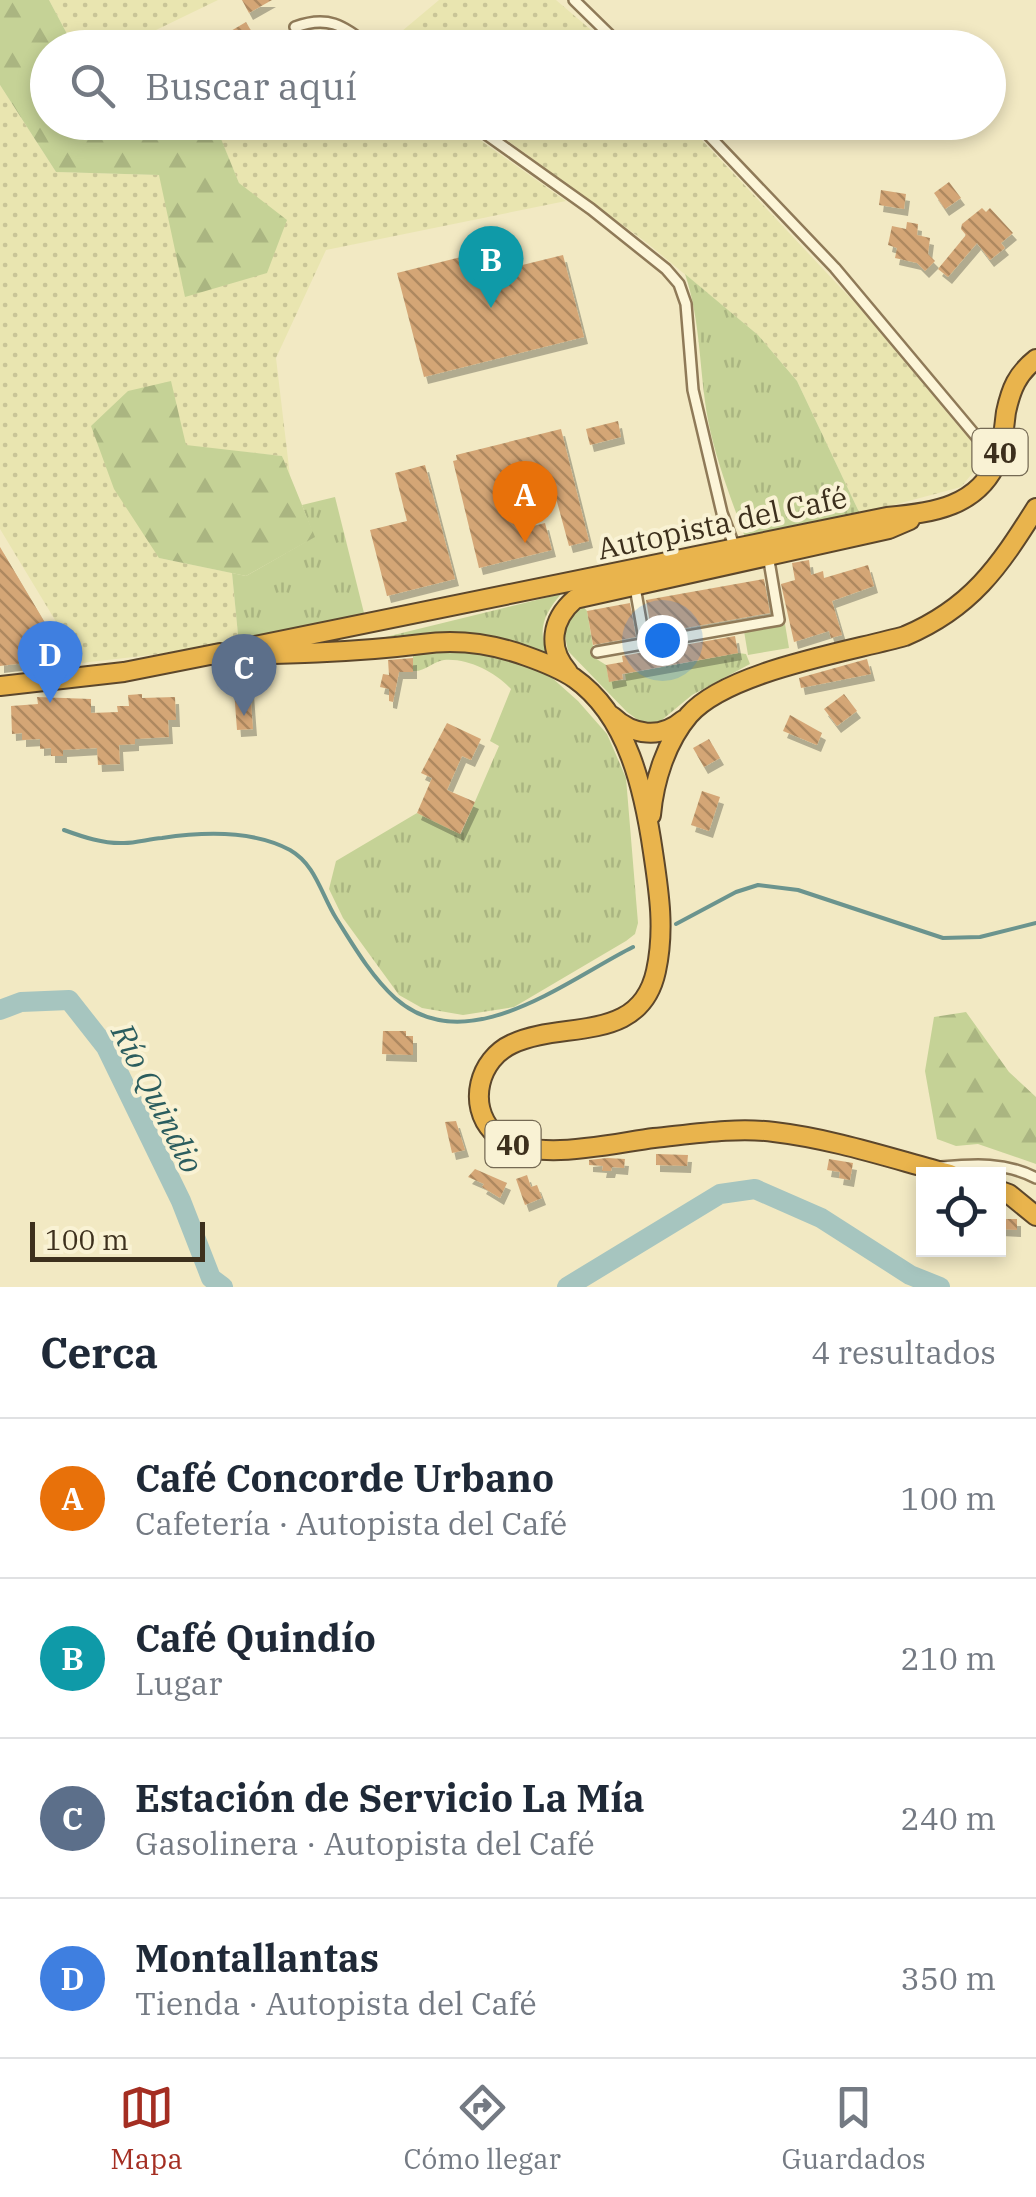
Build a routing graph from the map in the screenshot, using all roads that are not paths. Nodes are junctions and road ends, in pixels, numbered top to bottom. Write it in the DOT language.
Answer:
graph roads {
  1 [pos="574,0"];
  2 [pos="295,27"];
  3 [pos="345,30"];
  4 [pos="605,30"];
  5 [pos="494,140"];
  6 [pos="713,140"];
  7 [pos="1036,359"];
  8 [pos="997,461"];
  9 [pos="1036,508"];
  10 [pos="924,514"];
  11 [pos="734,548"];
  12 [pos="768,555"];
  13 [pos="634,584"];
  14 [pos="645,644"];
  15 [pos="597,652"];
  16 [pos="212,655"];
  17 [pos="577,680"];
  18 [pos="0,686"];
  19 [pos="606,708"];
  20 [pos="689,714"];
  21 [pos="650,831"];
  22 [pos="924,1167"];
  23 [pos="939,1167"];
  24 [pos="1005,1167"];
  25 [pos="1006,1167"];
  26 [pos="1036,1178"];
  27 [pos="1006,1194"];
  28 [pos="1036,1216"];
  1 -- 4 [label="street"];
  2 -- 3 [label="street"];
  5 -- 11 [label="street"];
  6 -- 8 [label="street"];
  7 -- 8 [label="highway, Autopista del Café / 40"];
  8 -- 10 [label="highway, Autopista del Café / 40"];
  9 -- 20 [label="highway, 40"];
  10 -- 11 [label="highway, Autopista del Café / 40"];
  10 -- 12 [label="highway"];
  11 -- 16 [label="highway, Autopista del Café / 40"];
  12 -- 13 [label="highway"];
  12 -- 14 [label="street"];
  13 -- 14 [label="street"];
  13 -- 17 [label="highway"];
  14 -- 15 [label="street"];
  16 -- 17 [label="highway, Autopista del Café / 40"];
  16 -- 18 [label="highway, Autopista del Café / 40"];
  17 -- 19 [label="highway, Autopista del Café / 40"];
  19 -- 20 [label="highway"];
  19 -- 21 [label="highway, Autopista del Café / 40"];
  20 -- 21 [label="highway, 40"];
  21 -- 22 [label="highway, 40"];
  23 -- 24 [label="street"];
  25 -- 26 [label="street"];
  27 -- 28 [label="highway"];
}
